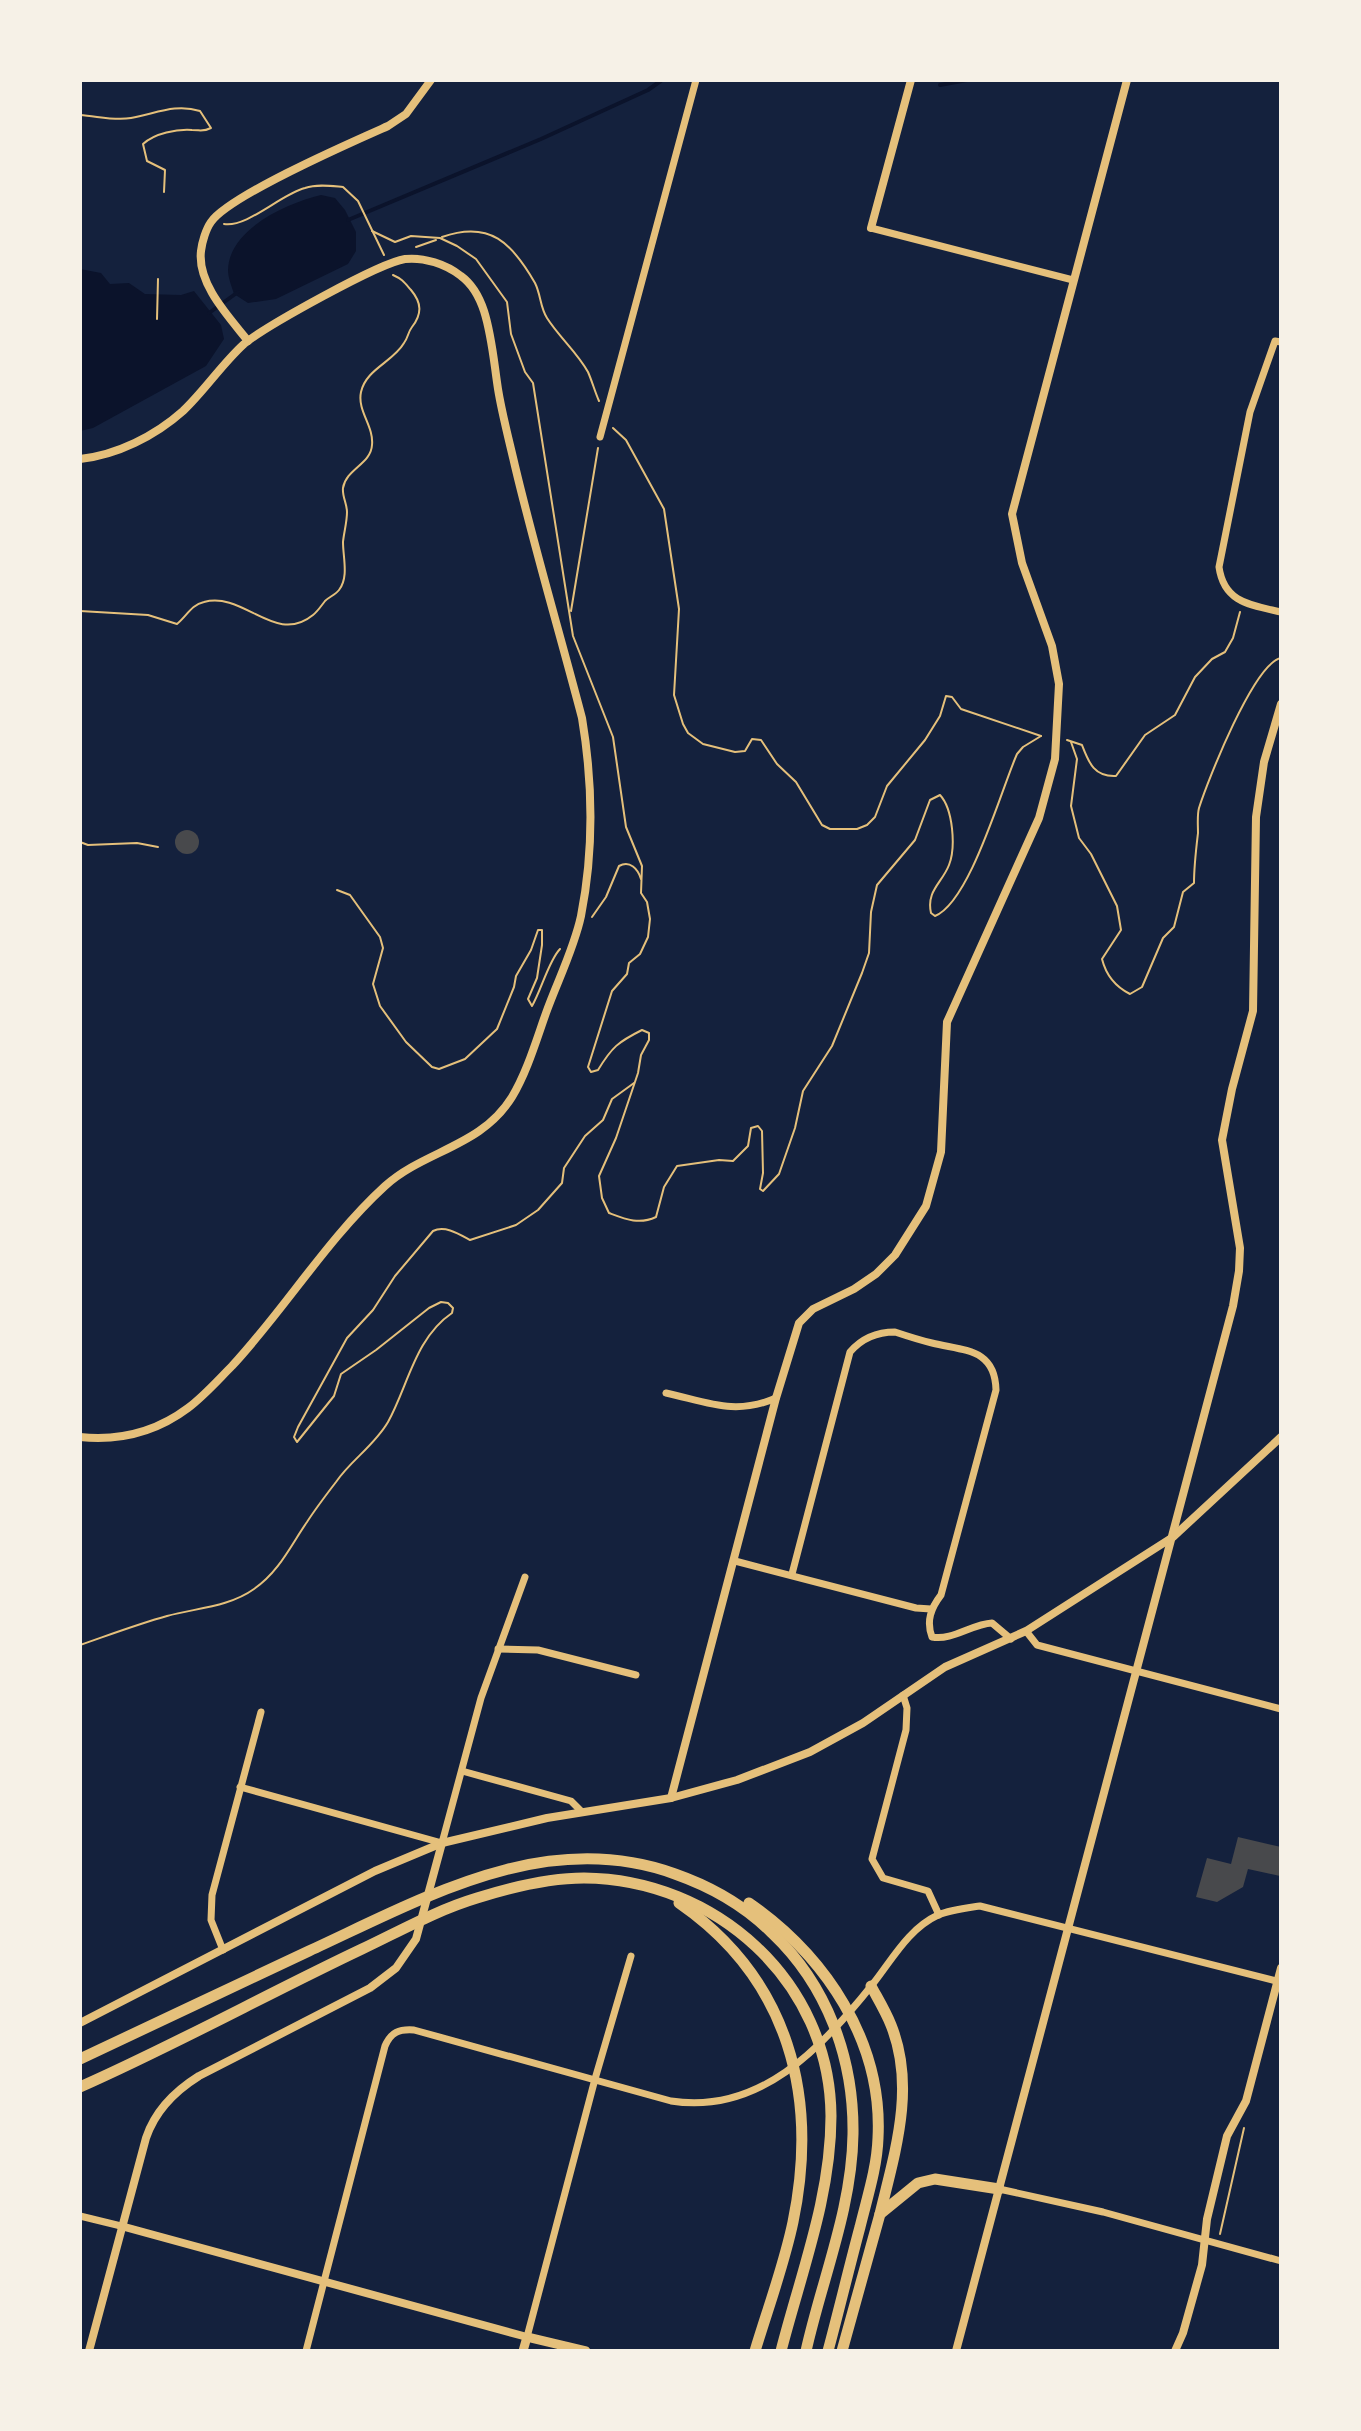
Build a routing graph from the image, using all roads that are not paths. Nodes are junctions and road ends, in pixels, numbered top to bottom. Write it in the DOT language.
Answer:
graph roads {
  1 [pos="431,80"];
  2 [pos="696,80"];
  3 [pos="911,80"];
  4 [pos="1127,80"];
  5 [pos="871,228"];
  6 [pos="1073,280"];
  7 [pos="248,341"];
  8 [pos="1278,342"];
  9 [pos="600,437"];
  10 [pos="80,459"];
  11 [pos="1281,612"];
  12 [pos="1281,704"];
  13 [pos="666,1393"];
  14 [pos="776,1398"];
  15 [pos="80,1437"];
  16 [pos="1281,1437"];
  17 [pos="1173,1537"];
  18 [pos="735,1561"];
  19 [pos="792,1574"];
  20 [pos="525,1577"];
  21 [pos="931,1609"];
  22 [pos="1026,1631"];
  23 [pos="1011,1639"];
  24 [pos="498,1649"];
  25 [pos="1137,1671"];
  26 [pos="636,1675"];
  27 [pos="903,1695"];
  28 [pos="1281,1709"];
  29 [pos="261,1712"];
  30 [pos="462,1771"];
  31 [pos="240,1787"];
  32 [pos="671,1798"];
  33 [pos="582,1812"];
  34 [pos="442,1843"];
  35 [pos="661,1891"];
  36 [pos="756,1913"];
  37 [pos="939,1915"];
  38 [pos="1069,1928"];
  39 [pos="223,1950"];
  40 [pos="631,1956"];
  41 [pos="1281,1968"];
  42 [pos="1279,1982"];
  43 [pos="871,1986"];
  44 [pos="80,2023"];
  45 [pos="80,2059"];
  46 [pos="595,2079"];
  47 [pos="80,2087"];
  48 [pos="999,2189"];
  49 [pos="880,2214"];
  50 [pos="80,2216"];
  51 [pos="121,2226"];
  52 [pos="1205,2240"];
  53 [pos="1281,2261"];
  54 [pos="324,2281"];
  55 [pos="527,2337"];
  56 [pos="89,2351"];
  57 [pos="306,2351"];
  58 [pos="523,2351"];
  59 [pos="586,2351"];
  60 [pos="755,2351"];
  61 [pos="781,2351"];
  62 [pos="806,2351"];
  63 [pos="828,2351"];
  64 [pos="842,2351"];
  65 [pos="956,2351"];
  66 [pos="1175,2351"];
  1 -- 7 [label="street"];
  2 -- 9 [label="street"];
  3 -- 5 [label="street"];
  4 -- 6 [label="street"];
  5 -- 6 [label="street"];
  6 -- 14 [label="street"];
  7 -- 10 [label="street"];
  7 -- 15 [label="street"];
  8 -- 11 [label="street"];
  12 -- 17 [label="street"];
  13 -- 14 [label="street"];
  14 -- 18 [label="street"];
  16 -- 17 [label="street"];
  17 -- 22 [label="street"];
  17 -- 25 [label="street"];
  18 -- 19 [label="street"];
  18 -- 32 [label="street"];
  19 -- 21 [label="street"];
  19 -- 21 [label="street"];
  20 -- 24 [label="street"];
  21 -- 23 [label="street"];
  22 -- 23 [label="street"];
  22 -- 25 [label="street"];
  23 -- 27 [label="street"];
  24 -- 26 [label="street"];
  24 -- 30 [label="street"];
  25 -- 28 [label="street"];
  25 -- 38 [label="street"];
  27 -- 32 [label="street"];
  27 -- 37 [label="street"];
  29 -- 31 [label="street"];
  30 -- 33 [label="street"];
  30 -- 34 [label="street"];
  31 -- 34 [label="street"];
  31 -- 39 [label="street"];
  32 -- 33 [label="street"];
  33 -- 34 [label="street"];
  34 -- 39 [label="street"];
  34 -- 51 [label="street"];
  35 -- 47 [label="highway"];
  35 -- 60 [label="highway"];
  35 -- 61 [label="highway"];
  36 -- 45 [label="highway"];
  36 -- 62 [label="highway"];
  36 -- 63 [label="highway"];
  37 -- 38 [label="street"];
  37 -- 43 [label="street"];
  38 -- 42 [label="street"];
  38 -- 48 [label="street"];
  39 -- 44 [label="street"];
  40 -- 46 [label="street"];
  41 -- 42 [label="street"];
  42 -- 52 [label="street"];
  43 -- 46 [label="street"];
  43 -- 49 [label="highway"];
  46 -- 54 [label="street"];
  46 -- 55 [label="street"];
  48 -- 49 [label="highway"];
  48 -- 52 [label="street"];
  48 -- 65 [label="street"];
  49 -- 64 [label="highway"];
  50 -- 51 [label="street"];
  51 -- 54 [label="street"];
  51 -- 56 [label="street"];
  52 -- 53 [label="street"];
  52 -- 66 [label="street"];
  54 -- 55 [label="street"];
  54 -- 57 [label="street"];
  55 -- 58 [label="main road"];
  55 -- 59 [label="main road"];
}
